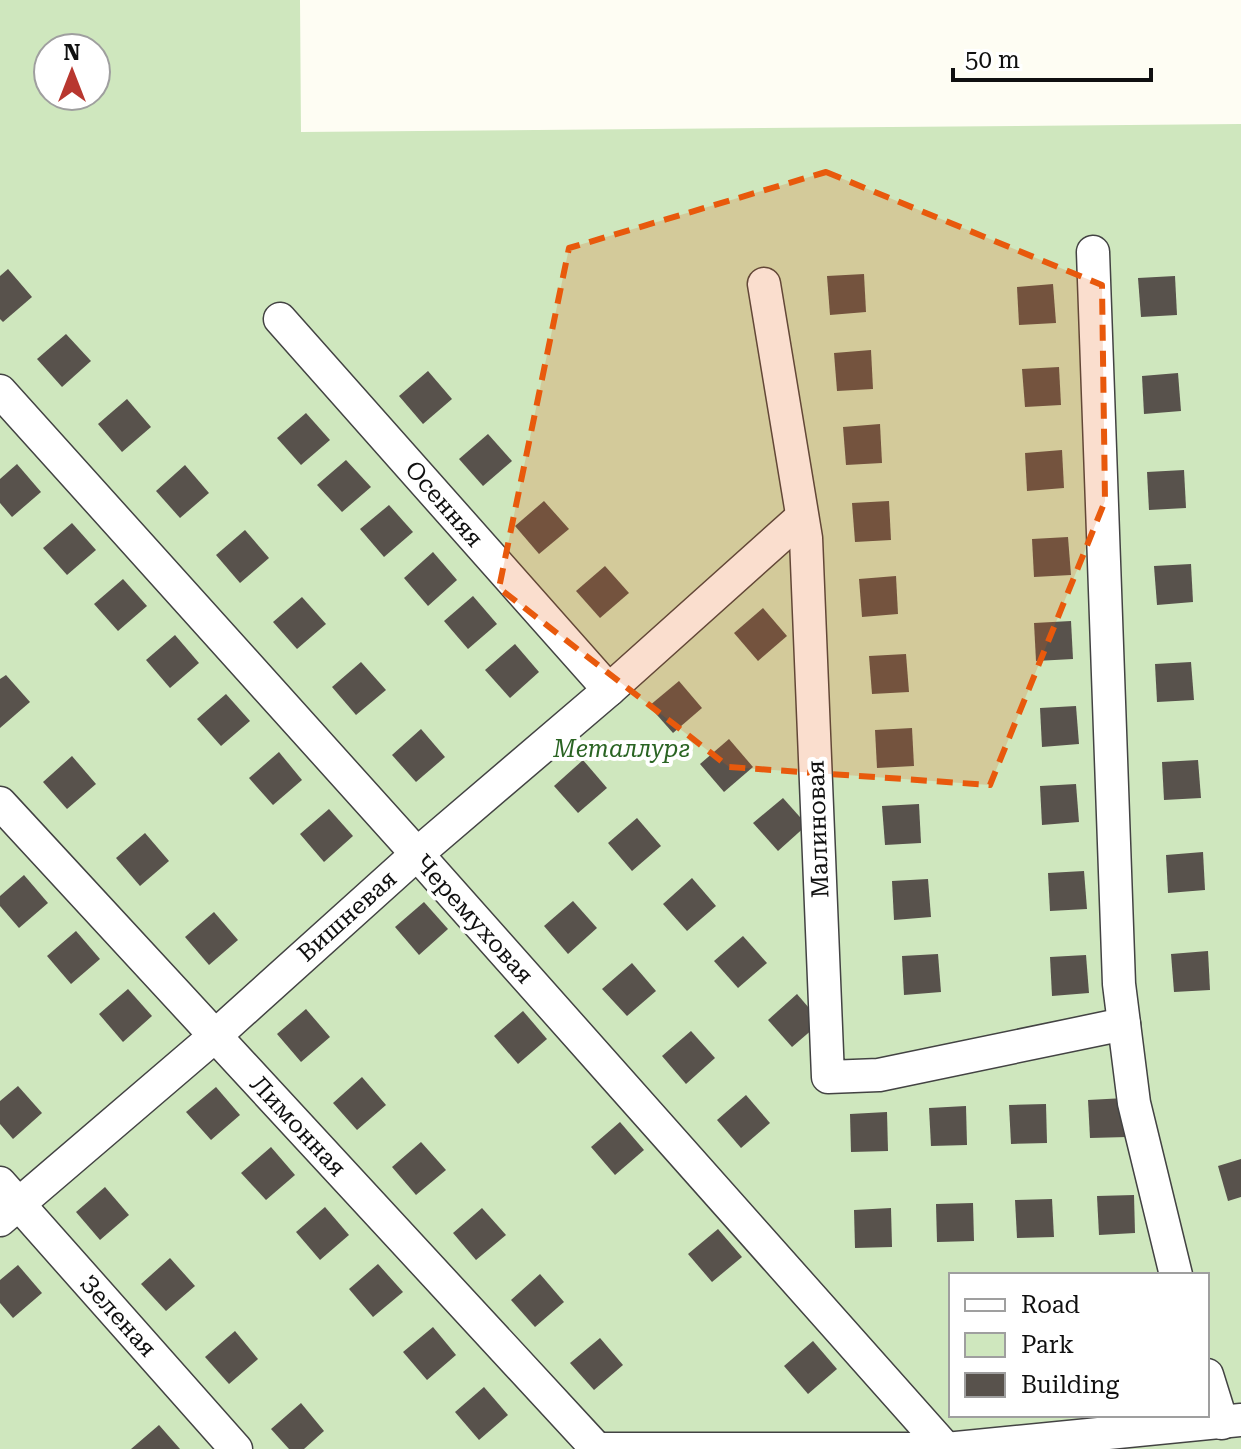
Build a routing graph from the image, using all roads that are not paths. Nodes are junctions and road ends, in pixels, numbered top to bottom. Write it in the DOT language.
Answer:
graph roads {
  1 [pos="1093,252"];
  2 [pos="764,284"];
  3 [pos="280,319"];
  4 [pos="0,391"];
  5 [pos="802,517"];
  6 [pos="609,690"];
  7 [pos="0,803"];
  8 [pos="417,854"];
  9 [pos="1124,1024"];
  10 [pos="215,1036"];
  11 [pos="6,1202"];
  12 [pos="1176,1273"];
  13 [pos="1209,1379"];
  14 [pos="1232,1422"];
  15 [pos="236,1449"];
  16 [pos="596,1449"];
  17 [pos="922,1449"];
  18 [pos="946,1449"];
  1 -- 9 [label="street"];
  2 -- 5 [label="street, Малиновая"];
  3 -- 6 [label="street, Осенняя"];
  4 -- 8 [label="street, Черемуховая"];
  5 -- 6 [label="street, Вишневая"];
  5 -- 9 [label="street, Малиновая"];
  6 -- 8 [label="street, Вишневая"];
  7 -- 10 [label="street, Лимонная"];
  8 -- 10 [label="street, Вишневая"];
  8 -- 18 [label="street, Черемуховая"];
  9 -- 12 [label="street"];
  10 -- 11 [label="street, Вишневая"];
  10 -- 16 [label="street, Лимонная"];
  11 -- 15 [label="street, Зеленая"];
  13 -- 14 [label="street"];
  14 -- 18 [label="street"];
  16 -- 17 [label="street"];
}
